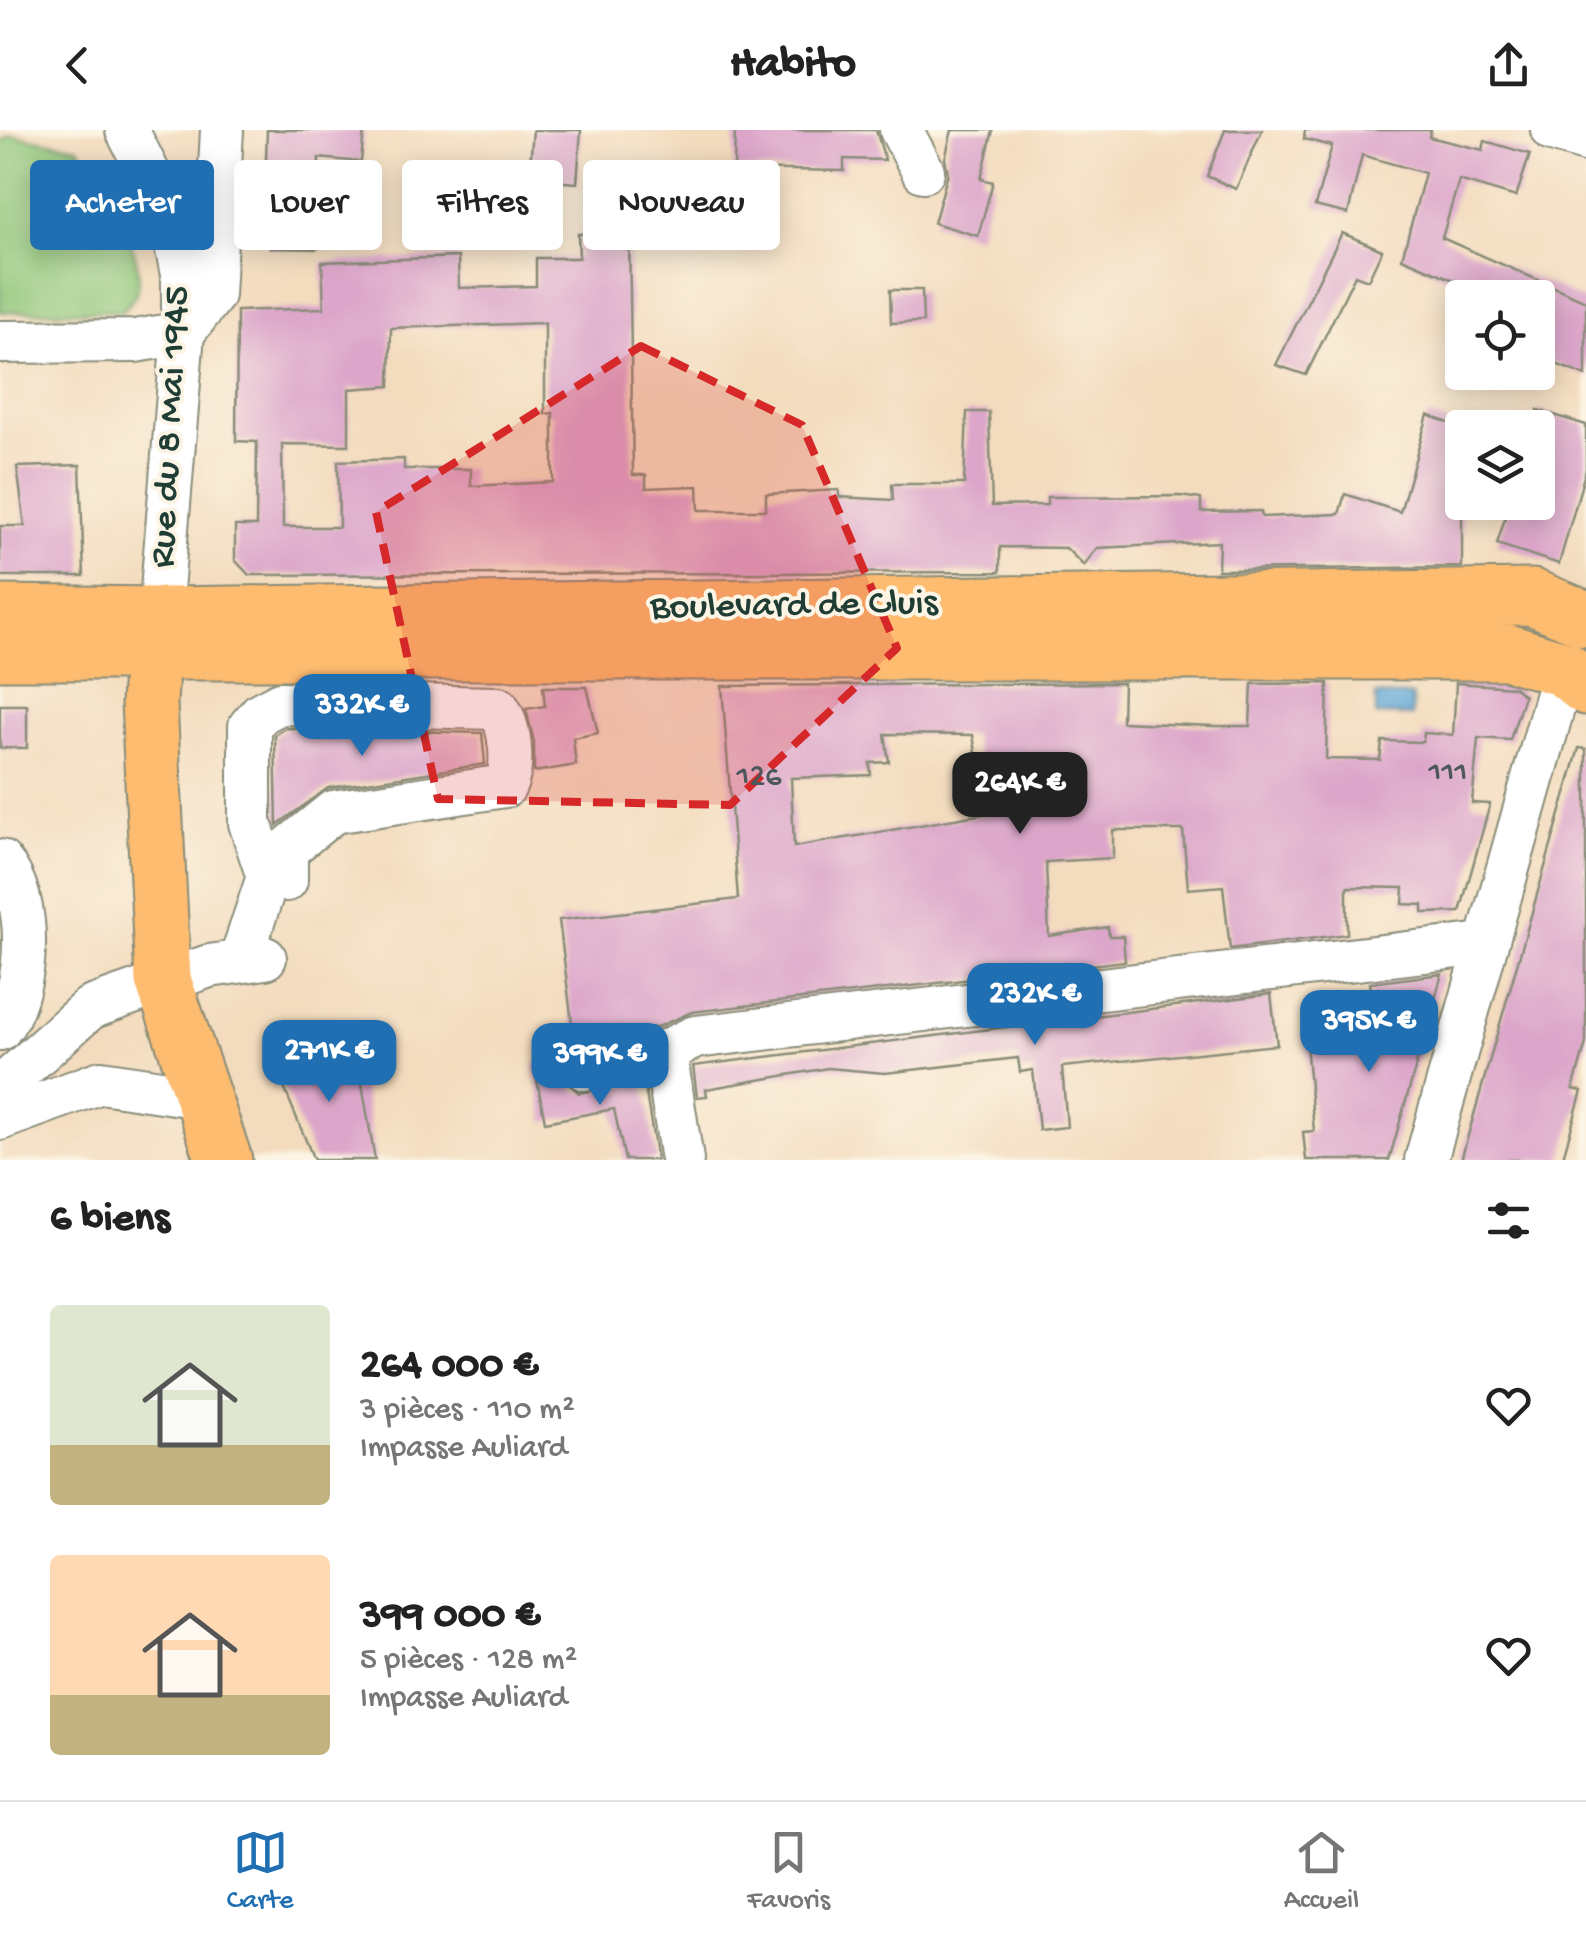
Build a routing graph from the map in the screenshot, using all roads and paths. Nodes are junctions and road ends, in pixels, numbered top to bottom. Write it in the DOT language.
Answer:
graph roads {
  1 [pos="126,130"];
  2 [pos="222,130"];
  3 [pos="901,130"];
  4 [pos="1552,130"];
  5 [pos="1586,140"];
  6 [pos="923,170"];
  7 [pos="182,333"];
  8 [pos="0,342"];
  9 [pos="0,613"];
  10 [pos="1585,613"];
  11 [pos="156,634"];
  12 [pos="0,652"];
  13 [pos="1575,678"];
  14 [pos="0,861"];
  15 [pos="286,880"];
  16 [pos="0,896"];
  17 [pos="1484,944"];
  18 [pos="2,968"];
  19 [pos="164,980"];
  20 [pos="665,1051"];
  21 [pos="585,1069"];
  22 [pos="0,1088"];
  23 [pos="200,1097"];
  24 [pos="0,1118"];
  25 [pos="224,1160"];
  26 [pos="682,1160"];
  27 [pos="1426,1160"];
  1 -- 7 [label="street, Rue du 8 Mai 1945"];
  2 -- 7 [label="street"];
  3 -- 6 [label="street"];
  4 -- 5 [label="street"];
  7 -- 8 [label="street"];
  7 -- 11 [label="street, Rue du 8 Mai 1945"];
  9 -- 11 [label="main road, Boulevard de Cluis"];
  10 -- 11 [label="main road, Boulevard de Cluis"];
  10 -- 13 [label="main road"];
  11 -- 12 [label="main road, Boulevard de Cluis"];
  11 -- 13 [label="main road, Boulevard de Cluis"];
  11 -- 19 [label="main road"];
  13 -- 17 [label="street"];
  14 -- 18 [label="street"];
  15 -- 19 [label="street"];
  16 -- 18 [label="street"];
  17 -- 20 [label="street"];
  17 -- 27 [label="street"];
  19 -- 22 [label="street"];
  19 -- 23 [label="main road"];
  20 -- 21 [label="street"];
  20 -- 26 [label="street"];
  23 -- 24 [label="street"];
  23 -- 25 [label="main road"];
}
